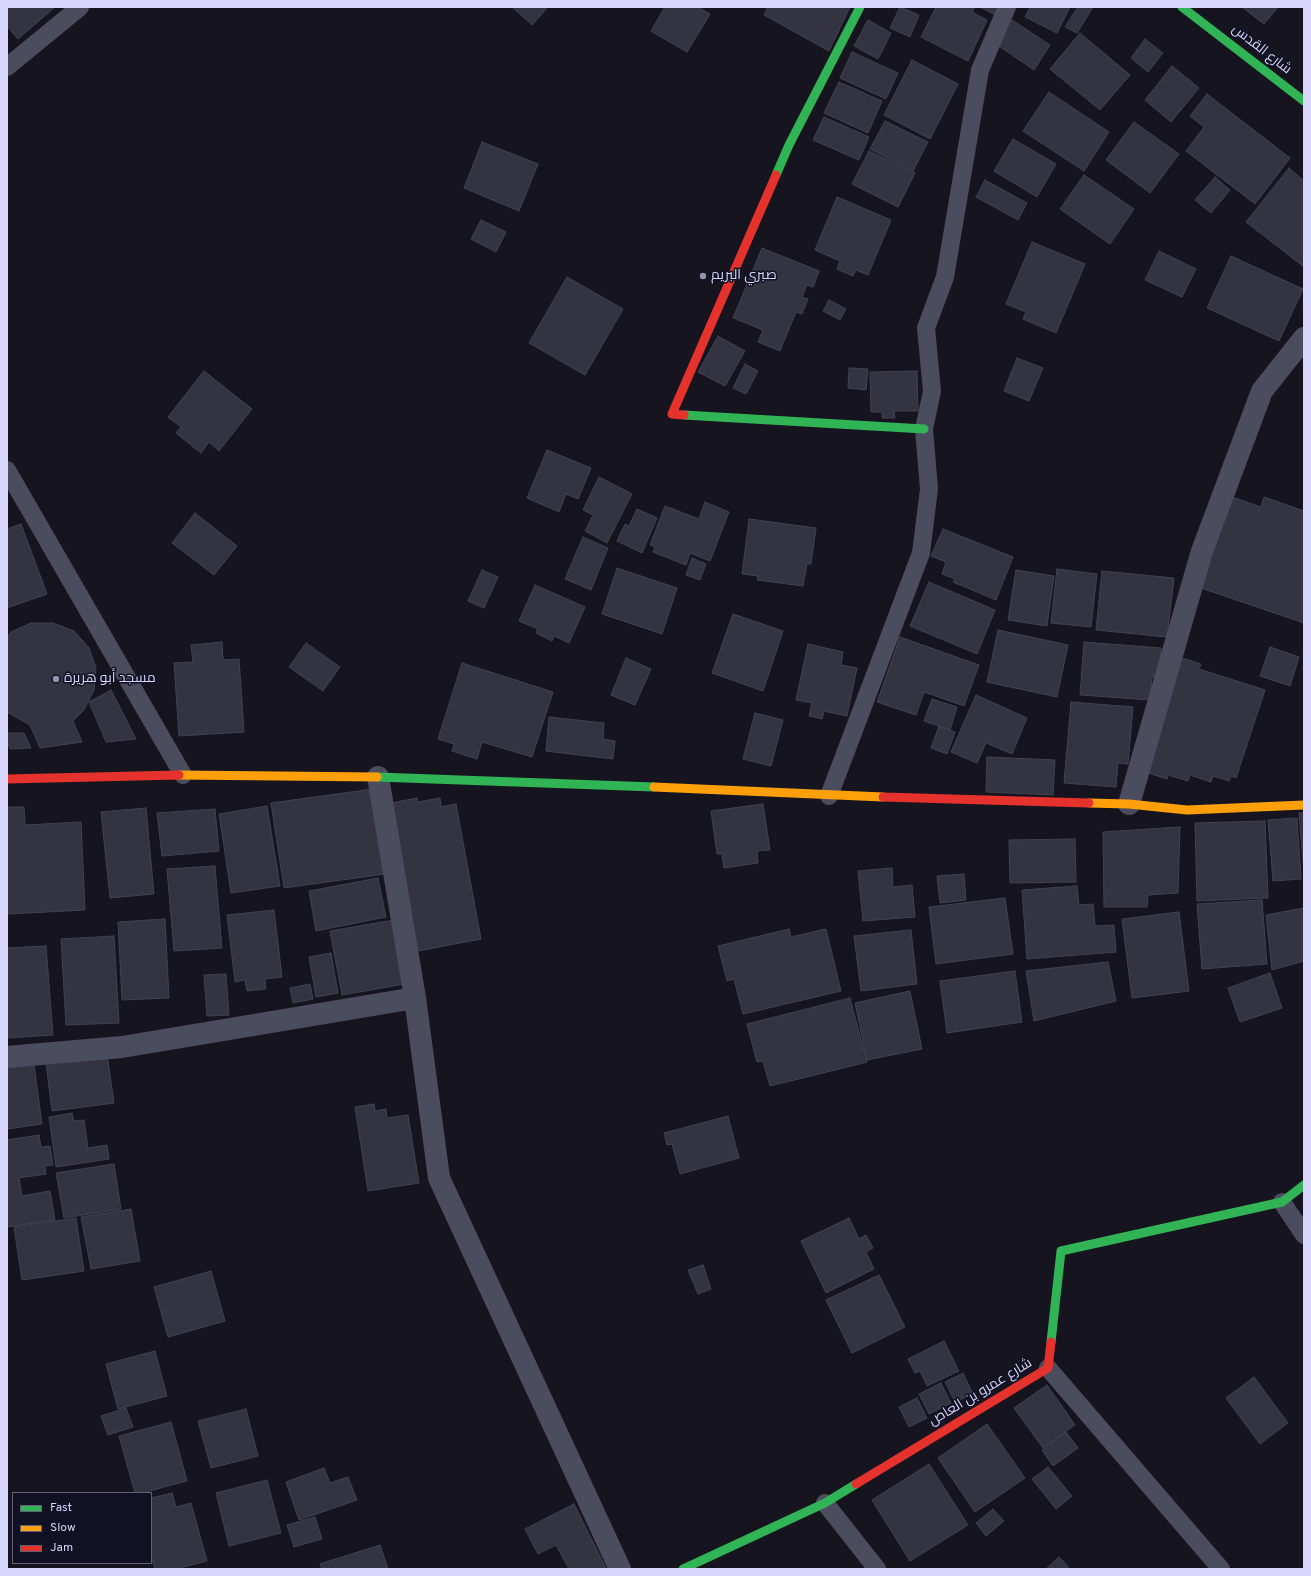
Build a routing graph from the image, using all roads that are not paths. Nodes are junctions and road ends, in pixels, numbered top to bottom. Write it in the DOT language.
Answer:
graph roads {
  1 [pos="80,7"];
  2 [pos="860,7"];
  3 [pos="1007,7"];
  4 [pos="1182,7"];
  5 [pos="7,67"];
  6 [pos="1304,101"];
  7 [pos="1304,338"];
  8 [pos="924,430"];
  9 [pos="7,470"];
  10 [pos="183,775"];
  11 [pos="378,777"];
  12 [pos="7,779"];
  13 [pos="830,796"];
  14 [pos="1129,804"];
  15 [pos="1304,805"];
  16 [pos="415,998"];
  17 [pos="7,1057"];
  18 [pos="1304,1185"];
  19 [pos="1282,1202"];
  20 [pos="1304,1235"];
  21 [pos="1048,1368"];
  22 [pos="825,1503"];
  23 [pos="620,1569"];
  24 [pos="683,1569"];
  25 [pos="877,1569"];
  26 [pos="1221,1569"];
  1 -- 5 [label="lane"];
  2 -- 8 [label="street"];
  3 -- 8 [label="lane"];
  4 -- 6 [label="street, شارع القدس"];
  7 -- 14 [label="street"];
  8 -- 13 [label="lane"];
  9 -- 10 [label="lane"];
  10 -- 11 [label="street"];
  10 -- 12 [label="street"];
  11 -- 13 [label="street"];
  11 -- 16 [label="street"];
  13 -- 14 [label="street"];
  14 -- 15 [label="street"];
  16 -- 17 [label="street"];
  16 -- 23 [label="street"];
  18 -- 19 [label="street, شارع عمرو بن العاص"];
  19 -- 20 [label="lane"];
  19 -- 21 [label="street, شارع عمرو بن العاص"];
  21 -- 22 [label="street, شارع عمرو بن العاص"];
  21 -- 26 [label="lane"];
  22 -- 24 [label="street, شارع عمرو بن العاص"];
  22 -- 25 [label="lane"];
}
